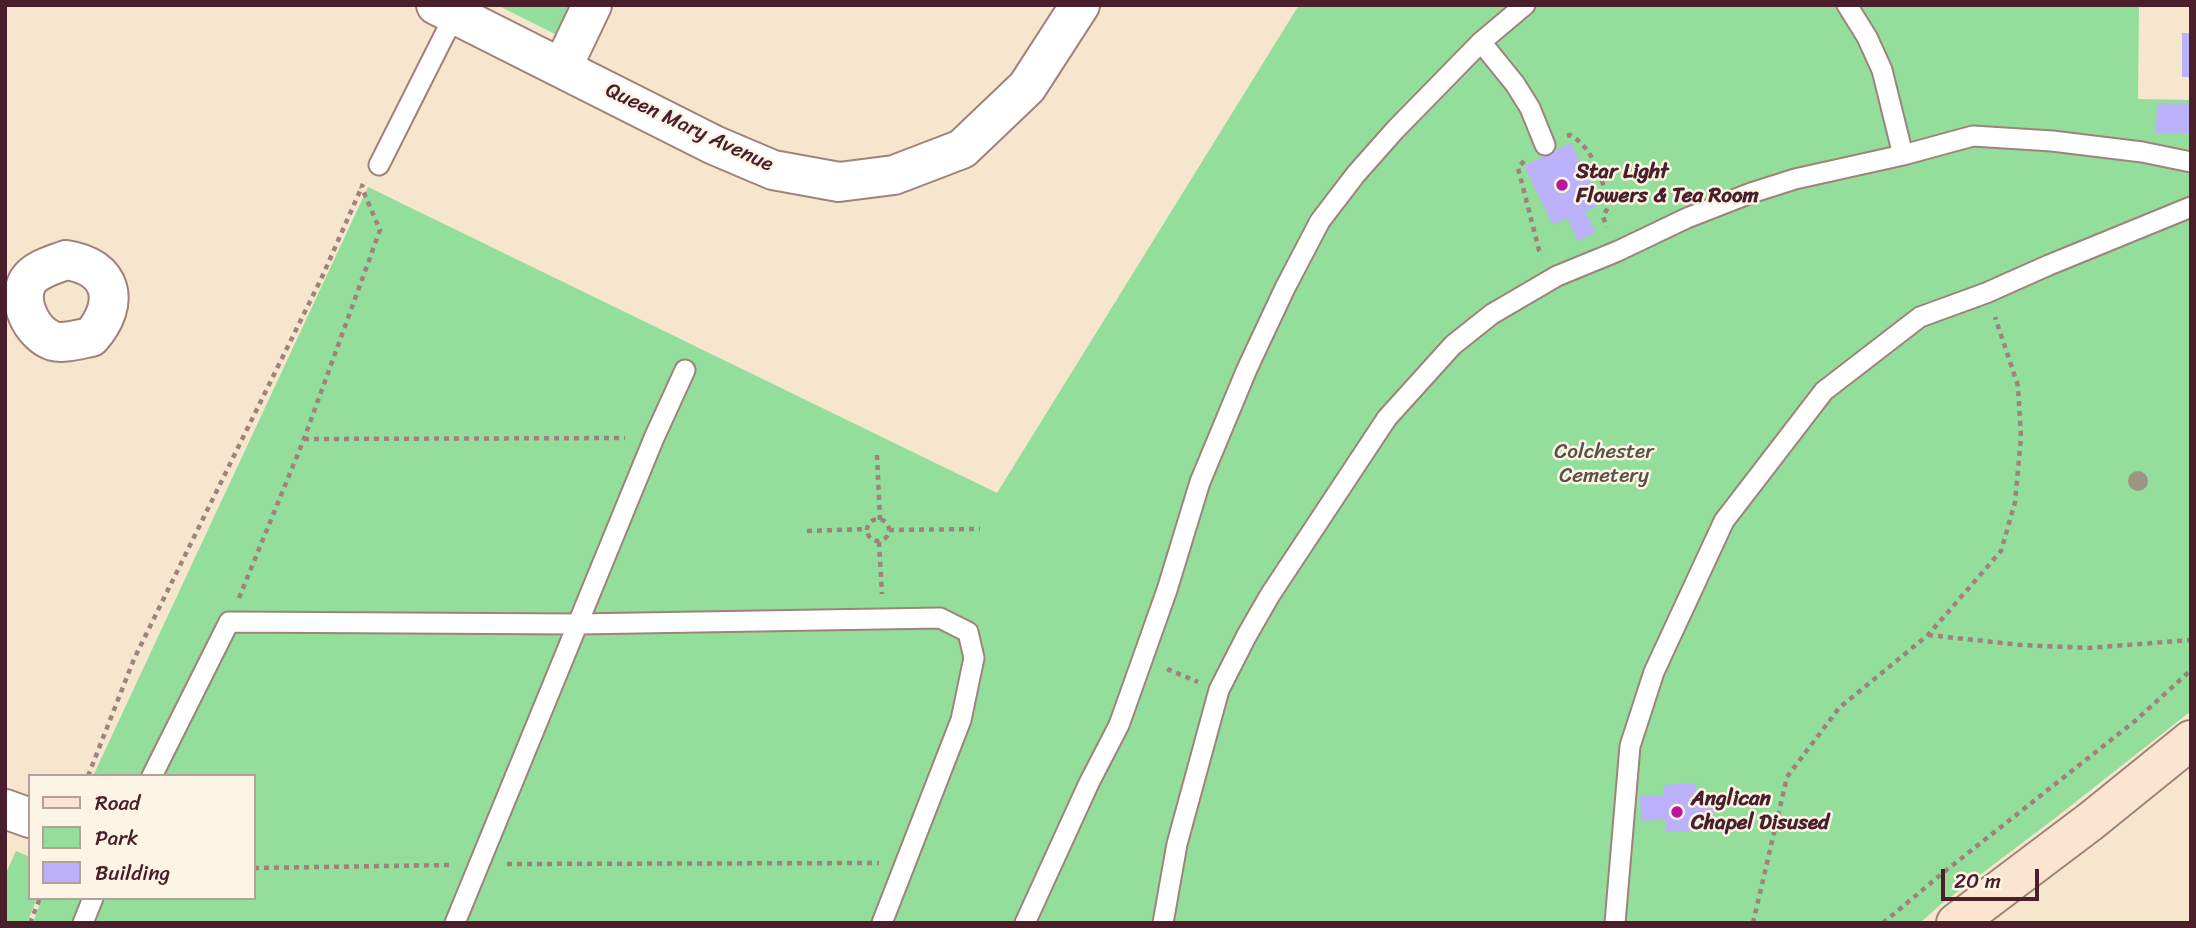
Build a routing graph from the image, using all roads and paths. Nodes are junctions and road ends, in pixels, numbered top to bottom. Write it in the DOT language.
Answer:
graph roads {
  1 [pos="593,5"];
  2 [pos="1080,5"];
  3 [pos="1525,5"];
  4 [pos="1847,5"];
  5 [pos="445,10"];
  6 [pos="1481,42"];
  7 [pos="562,68"];
  8 [pos="1545,145"];
  9 [pos="1903,155"];
  10 [pos="2191,162"];
  11 [pos="379,165"];
  12 [pos="361,186"];
  13 [pos="2191,207"];
  14 [pos="1618,251"];
  15 [pos="1557,276"];
  16 [pos="1986,293"];
  17 [pos="685,370"];
  18 [pos="654,438"];
  19 [pos="304,439"];
  20 [pos="877,455"];
  21 [pos="880,520"];
  22 [pos="867,529"];
  23 [pos="979,529"];
  24 [pos="889,530"];
  25 [pos="807,531"];
  26 [pos="879,542"];
  27 [pos="881,620"];
  28 [pos="229,622"];
  29 [pos="578,624"];
  30 [pos="1928,635"];
  31 [pos="2191,640"];
  32 [pos="1143,660"];
  33 [pos="2191,670"];
  34 [pos="1219,690"];
  35 [pos="2191,740"];
  36 [pos="89,774"];
  37 [pos="153,774"];
  38 [pos="5,809"];
  39 [pos="28,817"];
  40 [pos="904,863"];
  41 [pos="480,864"];
  42 [pos="256,868"];
  43 [pos="39,900"];
  44 [pos="92,900"];
  45 [pos="30,923"];
  46 [pos="83,923"];
  47 [pos="455,923"];
  48 [pos="882,923"];
  49 [pos="1025,923"];
  50 [pos="1163,923"];
  51 [pos="1615,923"];
  52 [pos="1753,923"];
  53 [pos="1884,923"];
  54 [pos="1956,923"];
  1 -- 7 [label="street"];
  2 -- 7 [label="street, Queen Mary Avenue"];
  3 -- 6 [label="lane"];
  4 -- 9 [label="lane"];
  5 -- 7 [label="street, Queen Mary Avenue"];
  5 -- 11 [label="lane"];
  6 -- 8 [label="lane"];
  6 -- 32 [label="lane"];
  8 -- 14 [label="path"];
  8 -- 15 [label="path"];
  9 -- 10 [label="lane"];
  9 -- 14 [label="lane"];
  11 -- 12 [label="path"];
  12 -- 19 [label="path"];
  12 -- 36 [label="path"];
  13 -- 16 [label="lane"];
  14 -- 15 [label="lane"];
  15 -- 34 [label="lane"];
  16 -- 30 [label="path"];
  16 -- 51 [label="lane"];
  17 -- 18 [label="lane"];
  18 -- 19 [label="path"];
  18 -- 29 [label="lane"];
  19 -- 28 [label="path"];
  20 -- 21 [label="path"];
  21 -- 22 [label="path"];
  21 -- 24 [label="path"];
  22 -- 25 [label="path"];
  22 -- 26 [label="path"];
  23 -- 24 [label="path"];
  24 -- 26 [label="path"];
  26 -- 27 [label="path"];
  27 -- 29 [label="lane"];
  27 -- 40 [label="lane"];
  28 -- 29 [label="lane"];
  28 -- 37 [label="lane"];
  29 -- 41 [label="lane"];
  30 -- 31 [label="path"];
  30 -- 52 [label="path"];
  32 -- 34 [label="path"];
  32 -- 49 [label="lane"];
  33 -- 53 [label="path"];
  34 -- 50 [label="lane"];
  35 -- 54 [label="main road"];
  38 -- 39 [label="street"];
  40 -- 41 [label="path"];
  40 -- 48 [label="lane"];
  41 -- 42 [label="path"];
  41 -- 47 [label="lane"];
  43 -- 45 [label="path"];
  44 -- 46 [label="lane"];
}
